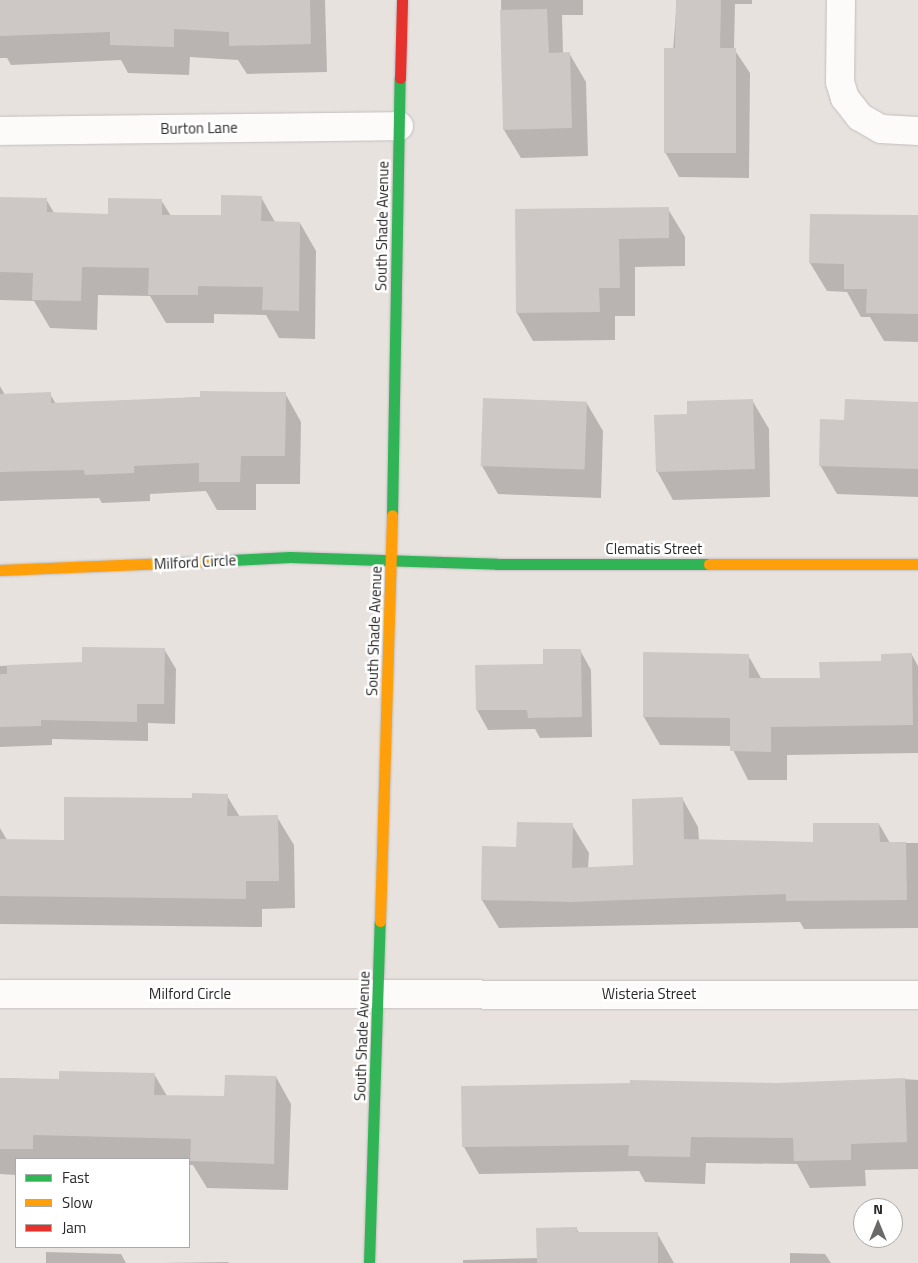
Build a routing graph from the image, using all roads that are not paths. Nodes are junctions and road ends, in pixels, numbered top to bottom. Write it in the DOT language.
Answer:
graph roads {
  1 [pos="402,0"];
  2 [pos="842,0"];
  3 [pos="399,126"];
  4 [pos="0,131"];
  5 [pos="918,131"];
  6 [pos="390,562"];
  7 [pos="918,564"];
  8 [pos="0,570"];
  9 [pos="0,994"];
  10 [pos="379,994"];
  11 [pos="918,995"];
  12 [pos="368,1263"];
  1 -- 3 [label="street, South Shade Avenue"];
  2 -- 5 [label="street"];
  3 -- 4 [label="street, Burton Lane"];
  3 -- 6 [label="street, South Shade Avenue"];
  6 -- 7 [label="street, Clematis Street"];
  6 -- 8 [label="street, Milford Circle"];
  6 -- 10 [label="street, South Shade Avenue"];
  9 -- 10 [label="street, Milford Circle"];
  10 -- 11 [label="street, Wisteria Street"];
  10 -- 12 [label="street, South Shade Avenue"];
}
